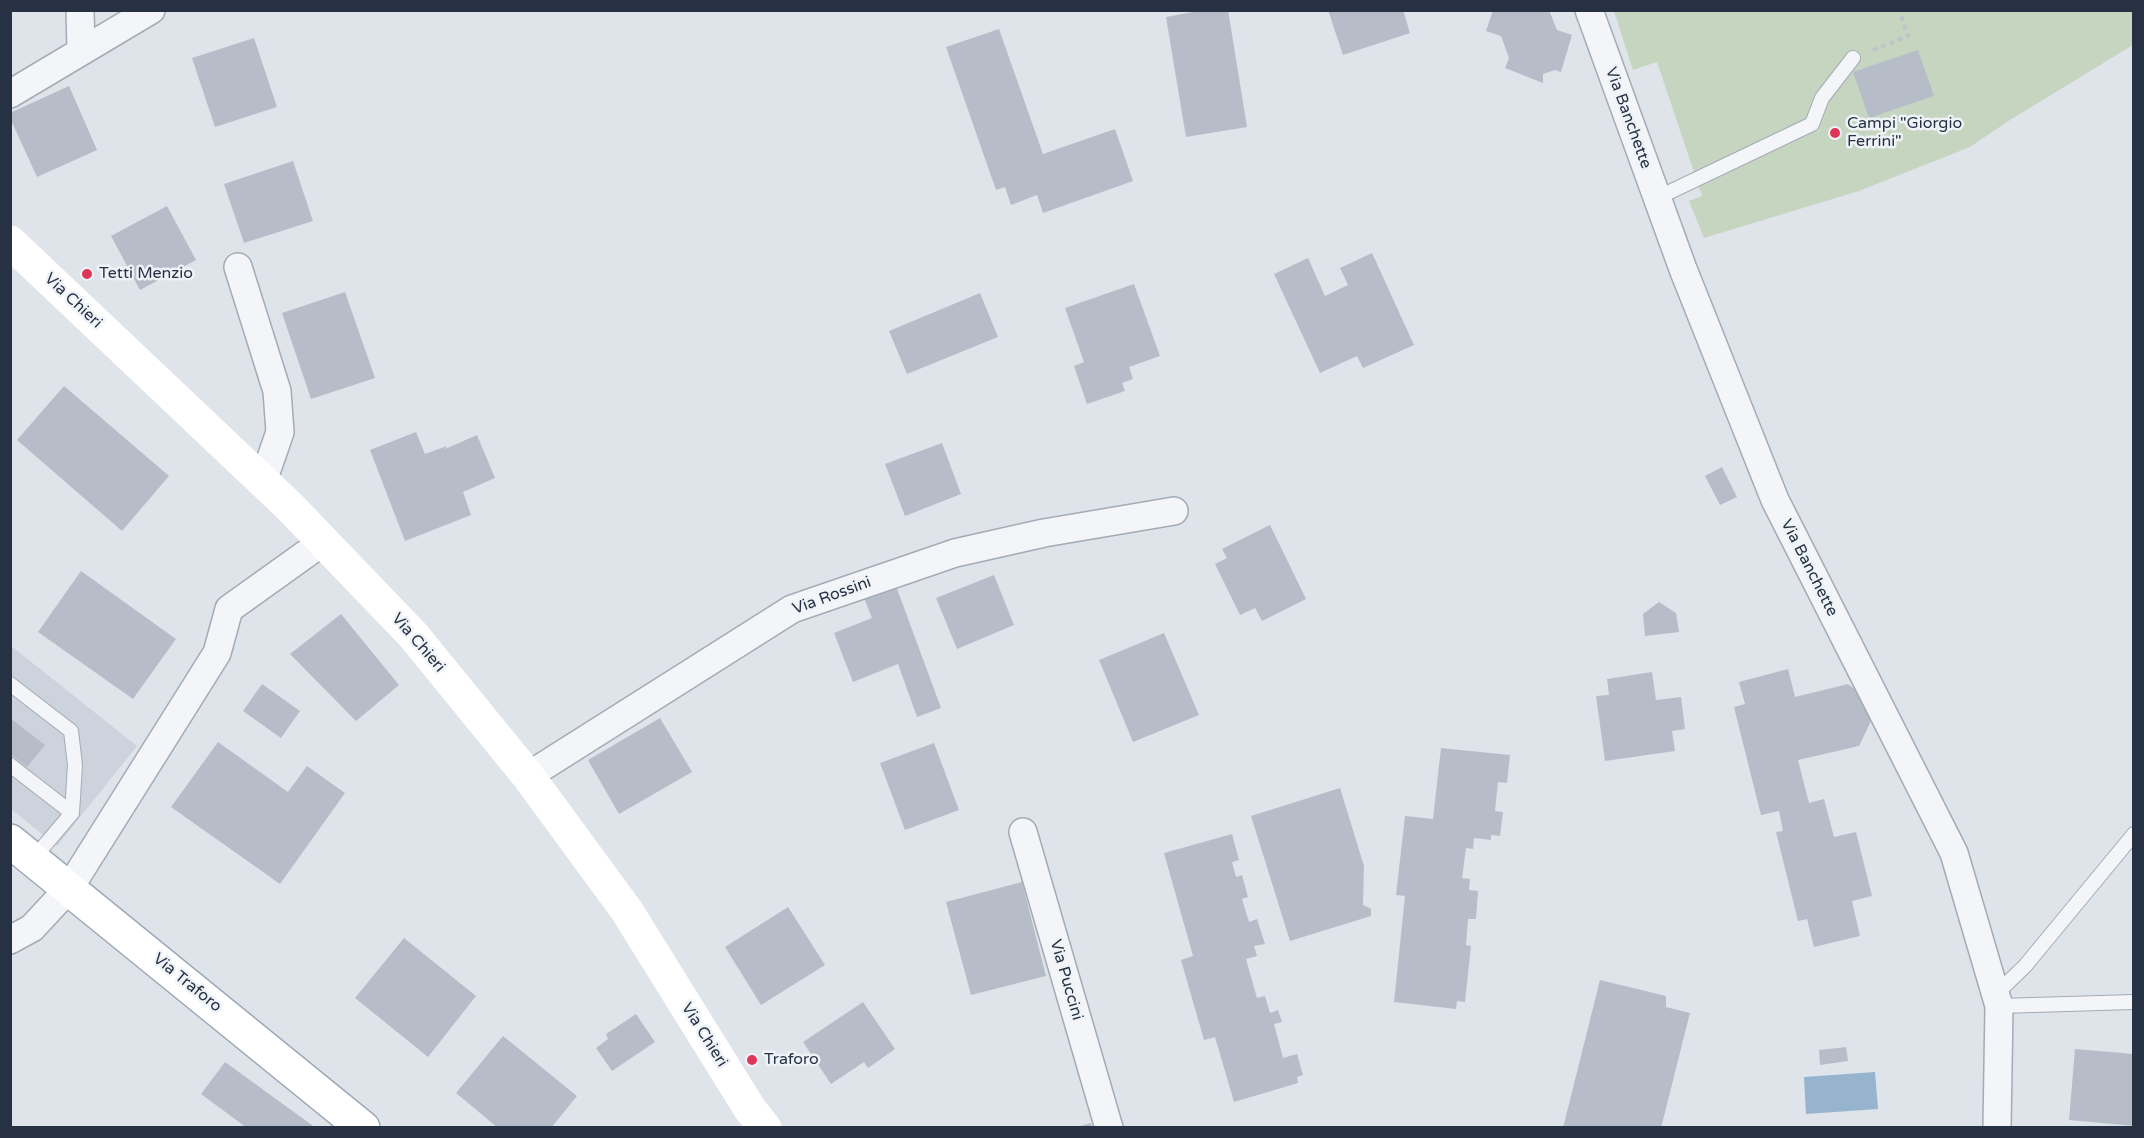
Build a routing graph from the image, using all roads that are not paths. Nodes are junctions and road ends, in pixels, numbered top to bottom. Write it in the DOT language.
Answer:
graph roads {
  1 [pos="80,10"];
  2 [pos="152,10"];
  3 [pos="1589,10"];
  4 [pos="81,50"];
  5 [pos="1853,58"];
  6 [pos="10,94"];
  7 [pos="1657,198"];
  8 [pos="10,242"];
  9 [pos="238,267"];
  10 [pos="263,481"];
  11 [pos="1174,511"];
  12 [pos="324,541"];
  13 [pos="10,684"];
  14 [pos="10,765"];
  15 [pos="528,776"];
  16 [pos="72,813"];
  17 [pos="1023,832"];
  18 [pos="2133,834"];
  19 [pos="22,850"];
  20 [pos="70,888"];
  21 [pos="10,940"];
  22 [pos="1998,1000"];
  23 [pos="2133,1002"];
  24 [pos="757,1121"];
  25 [pos="363,1128"];
  26 [pos="1109,1128"];
  27 [pos="1997,1128"];
  1 -- 4 [label="street"];
  2 -- 4 [label="street"];
  3 -- 7 [label="street, Via Banchette"];
  4 -- 6 [label="street"];
  5 -- 7 [label="lane"];
  7 -- 22 [label="street, Via Banchette"];
  8 -- 10 [label="main road, Via Chieri"];
  9 -- 10 [label="street"];
  10 -- 12 [label="main road, Via Chieri"];
  11 -- 15 [label="street, Via Rossini"];
  12 -- 15 [label="main road, Via Chieri"];
  12 -- 20 [label="street"];
  13 -- 16 [label="lane"];
  14 -- 16 [label="lane"];
  15 -- 24 [label="main road, Via Chieri"];
  16 -- 19 [label="lane"];
  17 -- 26 [label="street, Via Puccini"];
  18 -- 22 [label="lane"];
  19 -- 20 [label="main road, Via Traforo"];
  20 -- 21 [label="street"];
  20 -- 25 [label="main road, Via Traforo"];
  22 -- 23 [label="lane"];
  22 -- 27 [label="street, Via Banchette"];
}
